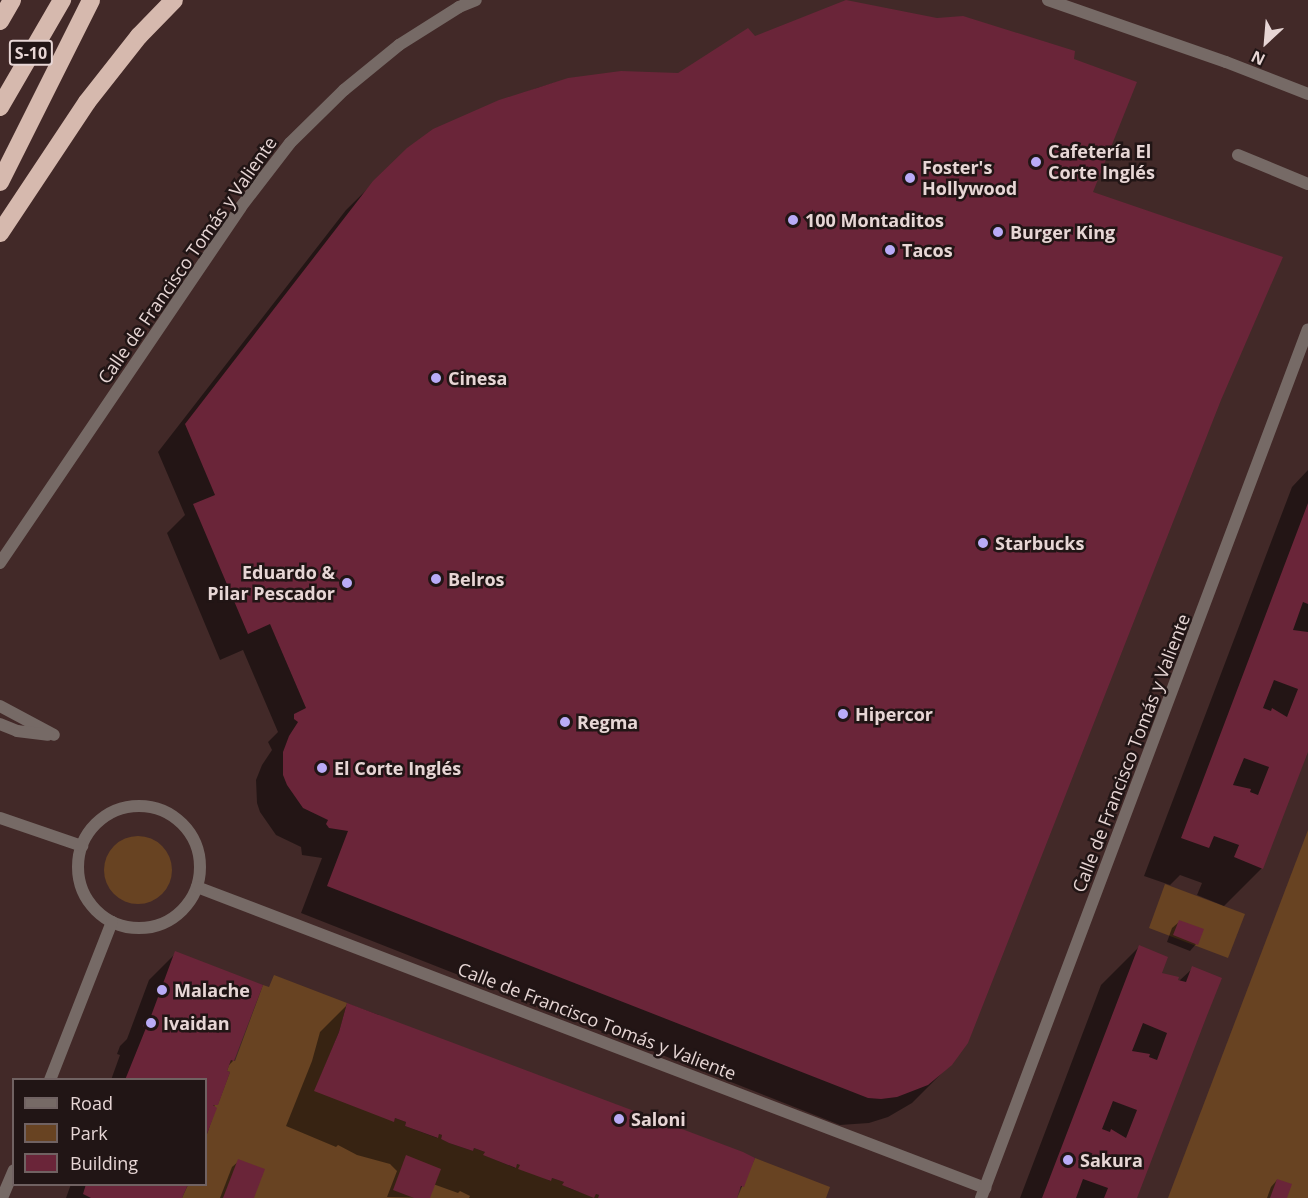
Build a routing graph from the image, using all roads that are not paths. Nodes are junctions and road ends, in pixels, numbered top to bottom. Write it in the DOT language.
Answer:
graph roads {
  1 [pos="12,0"];
  2 [pos="62,0"];
  3 [pos="91,0"];
  4 [pos="174,0"];
  5 [pos="476,0"];
  6 [pos="1048,0"];
  7 [pos="0,21"];
  8 [pos="1308,82"];
  9 [pos="1290,85"];
  10 [pos="1308,94"];
  11 [pos="0,107"];
  12 [pos="1238,155"];
  13 [pos="0,182"];
  14 [pos="1308,184"];
  15 [pos="0,233"];
  16 [pos="1308,329"];
  17 [pos="0,563"];
  18 [pos="0,706"];
  19 [pos="0,724"];
  20 [pos="0,818"];
  21 [pos="82,846"];
  22 [pos="197,887"];
  23 [pos="112,922"];
  24 [pos="51,1078"];
  25 [pos="12,1175"];
  26 [pos="983,1193"];
  27 [pos="2,1198"];
  1 -- 7 [label="highway, S-10"];
  2 -- 11 [label="highway, S-10"];
  3 -- 13 [label="highway"];
  4 -- 15 [label="highway"];
  5 -- 17 [label="street, Calle de Francisco Tomás y Valiente"];
  6 -- 9 [label="street"];
  8 -- 9 [label="street"];
  9 -- 10 [label="street"];
  12 -- 14 [label="street"];
  16 -- 26 [label="street, Calle de Francisco Tomás y Valiente"];
  18 -- 19 [label="street"];
  20 -- 21 [label="street"];
  21 -- 22 [label="street"];
  21 -- 23 [label="street"];
  22 -- 23 [label="street"];
  22 -- 26 [label="street, Calle de Francisco Tomás y Valiente"];
  23 -- 24 [label="street"];
  25 -- 27 [label="street"];
}
